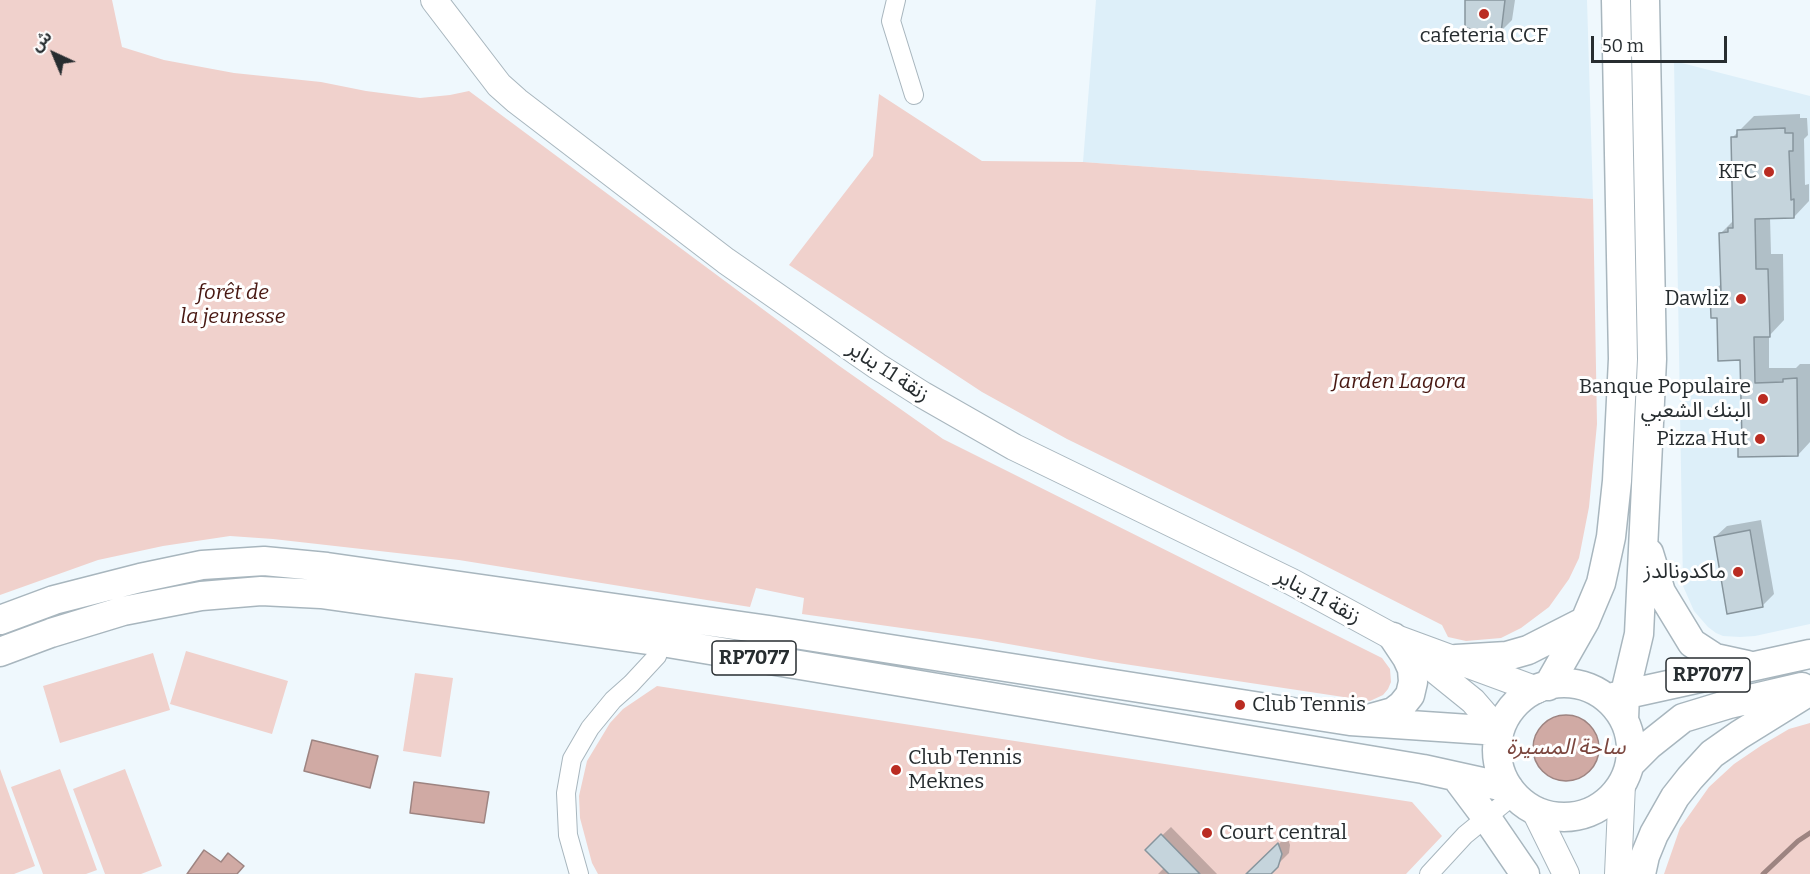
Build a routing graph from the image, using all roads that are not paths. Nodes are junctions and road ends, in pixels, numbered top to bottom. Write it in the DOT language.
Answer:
graph roads {
  1 [pos="896,0"];
  2 [pos="1616,0"];
  3 [pos="1645,0"];
  4 [pos="443,5"];
  5 [pos="914,95"];
  6 [pos="1642,532"];
  7 [pos="0,620"];
  8 [pos="1585,621"];
  9 [pos="665,629"];
  10 [pos="1393,637"];
  11 [pos="0,652"];
  12 [pos="1810,654"];
  13 [pos="1456,658"];
  14 [pos="1752,666"];
  15 [pos="1810,685"];
  16 [pos="1543,688"];
  17 [pos="1810,692"];
  18 [pos="1618,704"];
  19 [pos="1350,721"];
  20 [pos="1499,731"];
  21 [pos="1626,774"];
  22 [pos="1456,777"];
  23 [pos="1520,798"];
  24 [pos="1486,817"];
  25 [pos="579,874"];
  26 [pos="1429,874"];
  27 [pos="1525,874"];
  28 [pos="1566,874"];
  29 [pos="1618,874"];
  30 [pos="1641,874"];
  1 -- 5 [label="street"];
  2 -- 8 [label="main road"];
  3 -- 6 [label="main road"];
  4 -- 10 [label="main road, زنقة 11 يناير"];
  6 -- 14 [label="main road"];
  6 -- 18 [label="main road"];
  7 -- 9 [label="main road, RP7077"];
  8 -- 13 [label="main road"];
  8 -- 16 [label="main road"];
  9 -- 11 [label="main road, RP7077"];
  9 -- 19 [label="main road, RP7077"];
  9 -- 22 [label="main road, RP7077"];
  9 -- 25 [label="street"];
  10 -- 13 [label="main road"];
  10 -- 19 [label="main road"];
  10 -- 20 [label="main road"];
  12 -- 14 [label="main road, RP7077"];
  13 -- 16 [label="main road"];
  14 -- 18 [label="main road, RP7077"];
  15 -- 21 [label="main road, RP7077"];
  16 -- 18 [label="main road"];
  16 -- 20 [label="main road"];
  17 -- 30 [label="main road"];
  18 -- 21 [label="main road"];
  19 -- 20 [label="main road, RP7077"];
  20 -- 23 [label="main road"];
  21 -- 23 [label="main road, RP7077"];
  21 -- 29 [label="main road"];
  22 -- 23 [label="main road, RP7077"];
  22 -- 24 [label="main road"];
  23 -- 24 [label="street"];
  23 -- 28 [label="main road"];
  24 -- 26 [label="street"];
  24 -- 27 [label="main road"];
}
